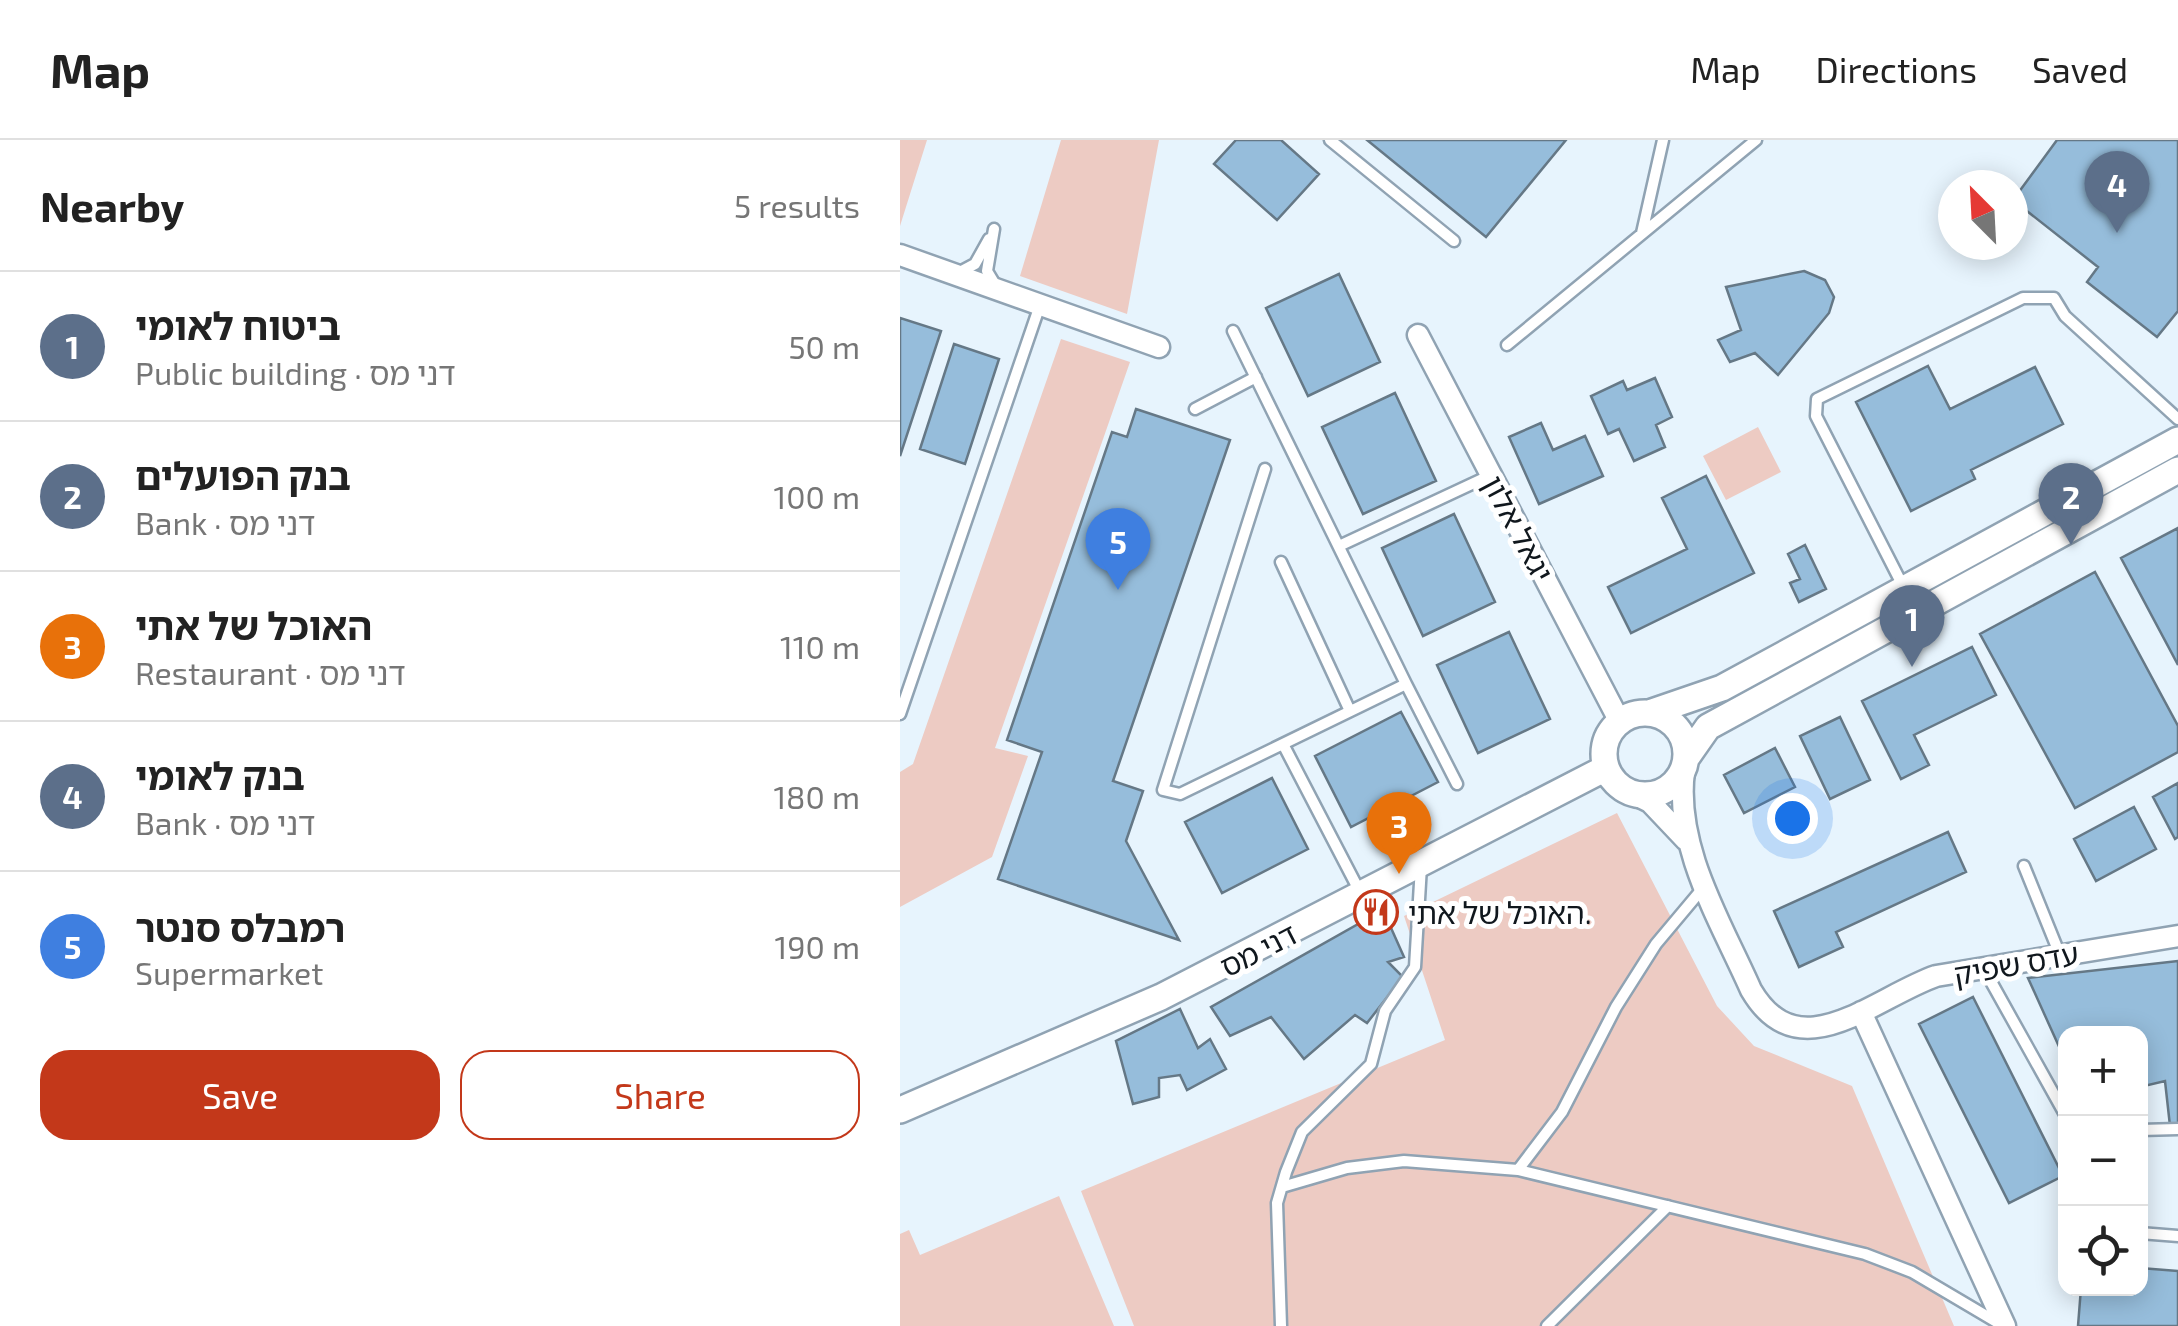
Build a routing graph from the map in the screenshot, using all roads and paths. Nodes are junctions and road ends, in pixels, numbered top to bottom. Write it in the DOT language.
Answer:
graph roads {
  1 [pos="1330,140"];
  2 [pos="1664,140"];
  3 [pos="1756,140"];
  4 [pos="1642,234"];
  5 [pos="1454,241"];
  6 [pos="900,255"];
  7 [pos="954,274"];
  8 [pos="1000,290"];
  9 [pos="1040,305"];
  10 [pos="1234,331"];
  11 [pos="1418,334"];
  12 [pos="1507,345"];
  13 [pos="1160,347"];
  14 [pos="1256,376"];
  15 [pos="1195,409"];
  16 [pos="2178,420"];
  17 [pos="2178,440"];
  18 [pos="1266,469"];
  19 [pos="2178,470"];
  20 [pos="1491,475"];
  21 [pos="1338,546"];
  22 [pos="1281,562"];
  23 [pos="1904,588"];
  24 [pos="1406,684"];
  25 [pos="901,710"];
  26 [pos="1350,711"];
  27 [pos="1652,712"];
  28 [pos="1620,722"];
  29 [pos="1283,744"];
  30 [pos="1686,764"];
  31 [pos="1606,768"];
  32 [pos="1456,784"];
  33 [pos="1634,794"];
  34 [pos="1687,842"];
  35 [pos="1421,864"];
  36 [pos="2024,866"];
  37 [pos="1705,884"];
  38 [pos="1362,895"];
  39 [pos="2178,936"];
  40 [pos="2060,955"];
  41 [pos="1984,968"];
  42 [pos="1860,1012"];
  43 [pos="2058,1102"];
  44 [pos="900,1110"];
  45 [pos="2178,1129"];
  46 [pos="2148,1130"];
  47 [pos="1518,1170"];
  48 [pos="1282,1187"];
  49 [pos="1668,1206"];
  50 [pos="2148,1234"];
  51 [pos="2178,1236"];
  52 [pos="1280,1326"];
  53 [pos="1547,1326"];
  54 [pos="2004,1326"];
  1 -- 5 [label="lane"];
  2 -- 4 [label="lane"];
  3 -- 4 [label="lane"];
  4 -- 12 [label="lane"];
  6 -- 7 [label="street"];
  7 -- 8 [label="street"];
  7 -- 8 [label="lane"];
  8 -- 9 [label="street"];
  9 -- 13 [label="street"];
  9 -- 25 [label="lane"];
  10 -- 14 [label="lane"];
  11 -- 20 [label="street, יגאל אלון"];
  14 -- 15 [label="lane"];
  14 -- 21 [label="lane"];
  16 -- 23 [label="lane"];
  17 -- 23 [label="street"];
  18 -- 29 [label="lane"];
  19 -- 30 [label="street"];
  20 -- 21 [label="lane"];
  20 -- 28 [label="street, יגאל אלון"];
  21 -- 24 [label="lane"];
  22 -- 26 [label="lane"];
  23 -- 27 [label="street"];
  24 -- 26 [label="lane"];
  24 -- 32 [label="lane"];
  26 -- 29 [label="lane"];
  27 -- 28 [label="street"];
  27 -- 30 [label="street"];
  28 -- 31 [label="street"];
  29 -- 38 [label="lane"];
  30 -- 33 [label="street"];
  30 -- 34 [label="street"];
  31 -- 33 [label="street"];
  31 -- 35 [label="street, דני מס"];
  33 -- 34 [label="street"];
  34 -- 37 [label="street, עדס שפיק"];
  35 -- 38 [label="street, דני מס"];
  35 -- 48 [label="lane"];
  36 -- 40 [label="lane"];
  37 -- 42 [label="street, עדס שפיק"];
  37 -- 47 [label="lane"];
  38 -- 44 [label="street, דני מס"];
  39 -- 40 [label="street, עדס שפיק"];
  40 -- 41 [label="street, עדס שפיק"];
  41 -- 42 [label="street, עדס שפיק"];
  41 -- 43 [label="lane"];
  42 -- 54 [label="street"];
  45 -- 46 [label="lane"];
  47 -- 48 [label="lane"];
  47 -- 49 [label="lane"];
  48 -- 52 [label="lane"];
  49 -- 53 [label="lane"];
  49 -- 54 [label="lane"];
  50 -- 51 [label="lane"];
}
